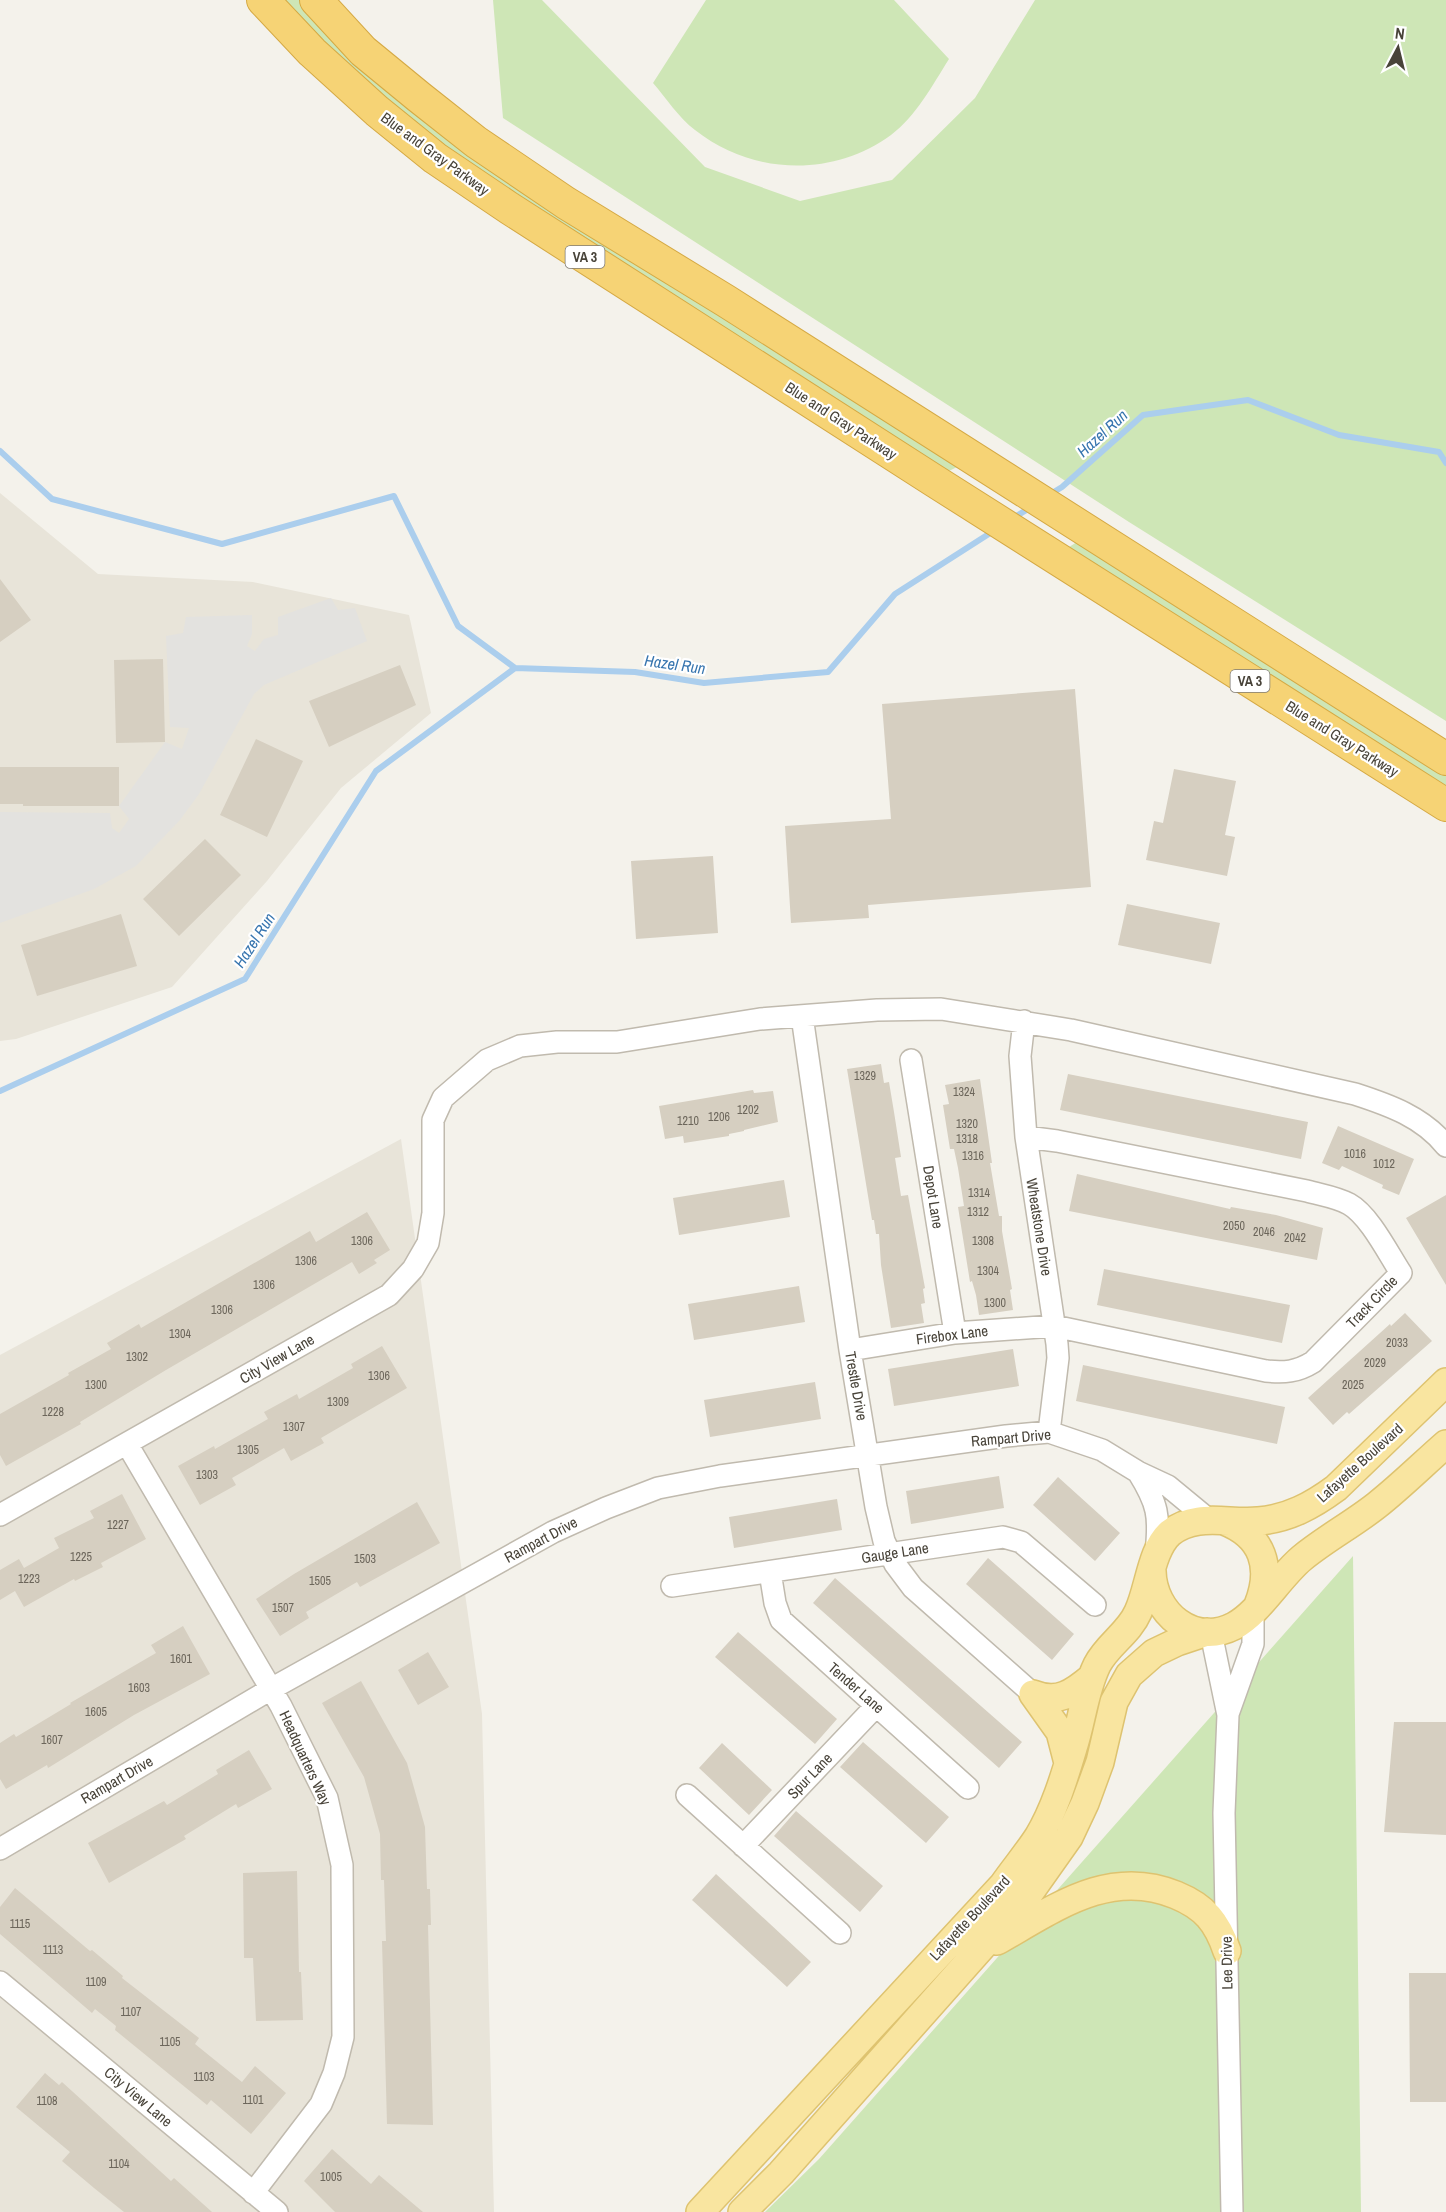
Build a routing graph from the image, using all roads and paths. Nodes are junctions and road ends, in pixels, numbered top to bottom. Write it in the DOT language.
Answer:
graph roads {
  1 [pos="263,0"];
  2 [pos="316,0"];
  3 [pos="1446,759"];
  4 [pos="1446,805"];
  5 [pos="802,1016"];
  6 [pos="1024,1021"];
  7 [pos="911,1060"];
  8 [pos="1026,1137"];
  9 [pos="1446,1146"];
  10 [pos="1054,1326"];
  11 [pos="955,1333"];
  12 [pos="850,1350"];
  13 [pos="1446,1382"];
  14 [pos="1049,1432"];
  15 [pos="127,1444"];
  16 [pos="1446,1444"];
  17 [pos="868,1456"];
  18 [pos="1138,1472"];
  19 [pos="0,1515"];
  20 [pos="1216,1520"];
  21 [pos="890,1553"];
  22 [pos="1154,1564"];
  23 [pos="770,1572"];
  24 [pos="672,1586"];
  25 [pos="1095,1605"];
  26 [pos="1255,1608"];
  27 [pos="1209,1632"];
  28 [pos="1092,1677"];
  29 [pos="271,1689"];
  30 [pos="1033,1694"];
  31 [pos="876,1706"];
  32 [pos="1228,1715"];
  33 [pos="1068,1763"];
  34 [pos="968,1788"];
  35 [pos="687,1795"];
  36 [pos="743,1846"];
  37 [pos="0,1848"];
  38 [pos="840,1933"];
  39 [pos="1227,1951"];
  40 [pos="977,1952"];
  41 [pos="0,1982"];
  42 [pos="253,2193"];
  43 [pos="277,2212"];
  44 [pos="700,2212"];
  45 [pos="742,2212"];
  46 [pos="1232,2212"];
  1 -- 4 [label="highway, Blue and Gray Parkway / VA 3"];
  2 -- 3 [label="highway, VA 3"];
  5 -- 6 [label="street"];
  5 -- 12 [label="street, Trestle Drive"];
  5 -- 15 [label="street, City View Lane"];
  6 -- 8 [label="street, Wheatstone Drive"];
  6 -- 9 [label="street"];
  7 -- 11 [label="street, Depot Lane"];
  8 -- 10 [label="street, Wheatstone Drive"];
  8 -- 10 [label="street, Track Circle"];
  10 -- 11 [label="street, Firebox Lane"];
  10 -- 14 [label="street, Wheatstone Drive"];
  11 -- 12 [label="street, Firebox Lane"];
  12 -- 17 [label="street, Trestle Drive"];
  13 -- 20 [label="main road, Lafayette Boulevard"];
  14 -- 17 [label="street, Rampart Drive"];
  14 -- 18 [label="street, Rampart Drive"];
  15 -- 19 [label="street, City View Lane"];
  15 -- 29 [label="street, Headquarters Way"];
  16 -- 26 [label="main road, Lafayette Boulevard"];
  17 -- 21 [label="street, Trestle Drive"];
  17 -- 29 [label="street, Rampart Drive"];
  18 -- 20 [label="street, Rampart Drive"];
  18 -- 22 [label="street"];
  20 -- 22 [label="main road, Lafayette Boulevard"];
  20 -- 26 [label="main road"];
  21 -- 23 [label="street, Gauge Lane"];
  21 -- 25 [label="street, Gauge Lane"];
  21 -- 30 [label="street, Trestle Drive"];
  22 -- 27 [label="main road"];
  22 -- 28 [label="main road, Lafayette Boulevard"];
  23 -- 24 [label="street, Gauge Lane"];
  23 -- 31 [label="street, Tender Lane"];
  26 -- 27 [label="main road, Lafayette Boulevard"];
  26 -- 32 [label="street"];
  27 -- 32 [label="street"];
  27 -- 40 [label="main road, Lafayette Boulevard"];
  28 -- 30 [label="main road"];
  28 -- 33 [label="main road, Lafayette Boulevard"];
  29 -- 37 [label="street, Rampart Drive"];
  29 -- 42 [label="street, Headquarters Way"];
  30 -- 33 [label="main road"];
  31 -- 34 [label="street, Tender Lane"];
  31 -- 36 [label="street, Spur Lane"];
  32 -- 39 [label="street, Lee Drive"];
  33 -- 44 [label="main road, Lafayette Boulevard"];
  35 -- 36 [label="street"];
  36 -- 38 [label="street"];
  39 -- 40 [label="main road"];
  39 -- 46 [label="street, Lee Drive"];
  40 -- 45 [label="main road, Lafayette Boulevard"];
  41 -- 42 [label="street, City View Lane"];
  42 -- 43 [label="street, City View Lane"];
}
